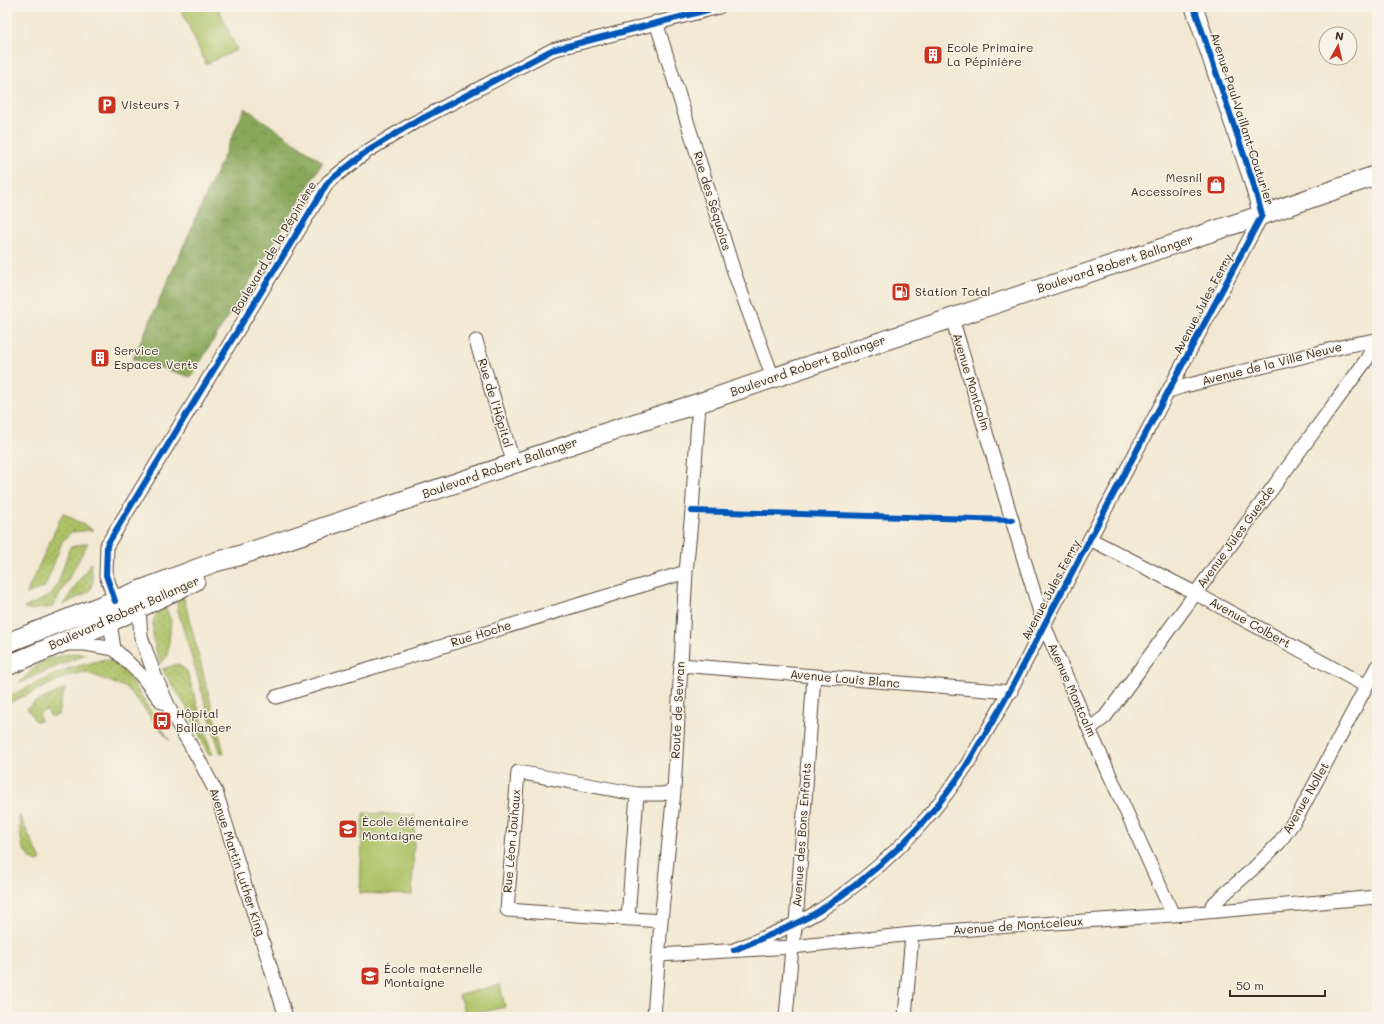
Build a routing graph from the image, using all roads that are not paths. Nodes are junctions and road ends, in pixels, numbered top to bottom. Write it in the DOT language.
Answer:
graph roads {
  1 [pos="719,7"];
  2 [pos="1194,7"];
  3 [pos="656,22"];
  4 [pos="1377,175"];
  5 [pos="1262,215"];
  6 [pos="952,318"];
  7 [pos="1376,340"];
  8 [pos="476,341"];
  9 [pos="773,378"];
  10 [pos="1168,391"];
  11 [pos="699,403"];
  12 [pos="514,464"];
  13 [pos="1090,539"];
  14 [pos="238,556"];
  15 [pos="686,572"];
  16 [pos="1195,593"];
  17 [pos="115,601"];
  18 [pos="139,608"];
  19 [pos="110,622"];
  20 [pos="1044,625"];
  21 [pos="7,643"];
  22 [pos="56,644"];
  23 [pos="114,649"];
  24 [pos="680,665"];
  25 [pos="7,666"];
  26 [pos="1377,666"];
  27 [pos="814,676"];
  28 [pos="1366,686"];
  29 [pos="1011,692"];
  30 [pos="276,697"];
  31 [pos="172,714"];
  32 [pos="1089,729"];
  33 [pos="674,791"];
  34 [pos="637,794"];
  35 [pos="1377,897"];
  36 [pos="1213,911"];
  37 [pos="1173,915"];
  38 [pos="628,919"];
  39 [pos="661,921"];
  40 [pos="796,923"];
  41 [pos="912,934"];
  42 [pos="792,947"];
  43 [pos="734,950"];
  44 [pos="659,955"];
  45 [pos="286,1017"];
  46 [pos="654,1017"];
  47 [pos="786,1017"];
  48 [pos="905,1017"];
  1 -- 3 [label="street, Boulevard de la Pépinière"];
  2 -- 5 [label="street, Avenue Paul Vaillant-Couturier"];
  3 -- 9 [label="street, Rue des Séquoias"];
  3 -- 17 [label="street, Boulevard de la Pépinière"];
  4 -- 5 [label="main road, Boulevard Robert Ballanger"];
  5 -- 6 [label="main road, Boulevard Robert Ballanger"];
  5 -- 10 [label="street, Avenue Jules Ferry"];
  6 -- 9 [label="main road, Boulevard Robert Ballanger"];
  6 -- 20 [label="street, Avenue Montcalm"];
  7 -- 10 [label="street, Avenue de la Ville Neuve"];
  7 -- 16 [label="street, Avenue Jules Guesde"];
  8 -- 12 [label="street, Rue de l'Hôpital"];
  9 -- 11 [label="main road, Boulevard Robert Ballanger"];
  10 -- 13 [label="street, Avenue Jules Ferry"];
  11 -- 12 [label="main road, Boulevard Robert Ballanger"];
  11 -- 15 [label="street, Route de Sevran"];
  12 -- 14 [label="main road, Boulevard Robert Ballanger"];
  13 -- 16 [label="street, Avenue Colbert"];
  13 -- 20 [label="street, Avenue Jules Ferry"];
  14 -- 17 [label="main road, Boulevard Robert Ballanger"];
  14 -- 18 [label="main road, Boulevard Robert Ballanger"];
  15 -- 24 [label="street, Route de Sevran"];
  15 -- 30 [label="street, Rue Hoche"];
  16 -- 28 [label="street, Avenue Colbert"];
  16 -- 32 [label="street, Avenue Jules Guesde"];
  17 -- 18 [label="street"];
  17 -- 19 [label="street"];
  17 -- 21 [label="main road, Boulevard Robert Ballanger"];
  18 -- 19 [label="main road, Boulevard Robert Ballanger"];
  18 -- 31 [label="street, Avenue Martin Luther King"];
  19 -- 22 [label="main road, Boulevard Robert Ballanger"];
  19 -- 23 [label="street"];
  20 -- 29 [label="street, Avenue Jules Ferry"];
  20 -- 32 [label="street, Avenue Montcalm"];
  22 -- 23 [label="street"];
  22 -- 25 [label="main road, Boulevard Robert Ballanger"];
  23 -- 31 [label="street, Avenue Martin Luther King"];
  24 -- 27 [label="street, Avenue Louis Blanc"];
  24 -- 33 [label="street, Route de Sevran"];
  26 -- 28 [label="street, Avenue Nollet"];
  27 -- 29 [label="street, Avenue Louis Blanc"];
  27 -- 40 [label="street, Avenue des Bons Enfants"];
  28 -- 36 [label="street, Avenue Nollet"];
  29 -- 40 [label="street, Avenue Jules Ferry"];
  31 -- 45 [label="street, Avenue Martin Luther King"];
  32 -- 37 [label="street, Avenue Montcalm"];
  33 -- 34 [label="street, Rue Léon Jouhaux"];
  33 -- 39 [label="street, Route de Sevran"];
  34 -- 38 [label="street"];
  34 -- 38 [label="street, Rue Léon Jouhaux"];
  35 -- 36 [label="street, Avenue de Montceleux"];
  36 -- 37 [label="street, Avenue de Montceleux"];
  37 -- 41 [label="street, Avenue de Montceleux"];
  38 -- 39 [label="street, Rue Léon Jouhaux"];
  39 -- 44 [label="street, Route de Sevran"];
  40 -- 42 [label="street, Avenue des Bons Enfants"];
  40 -- 43 [label="street, Avenue Jules Ferry"];
  41 -- 42 [label="street, Avenue de Montceleux"];
  41 -- 48 [label="street"];
  42 -- 43 [label="street, Avenue de Montceleux"];
  42 -- 47 [label="street, Avenue des Bons Enfants"];
  43 -- 44 [label="street, Avenue de Montceleux"];
  44 -- 46 [label="street, Route de Sevran"];
}
